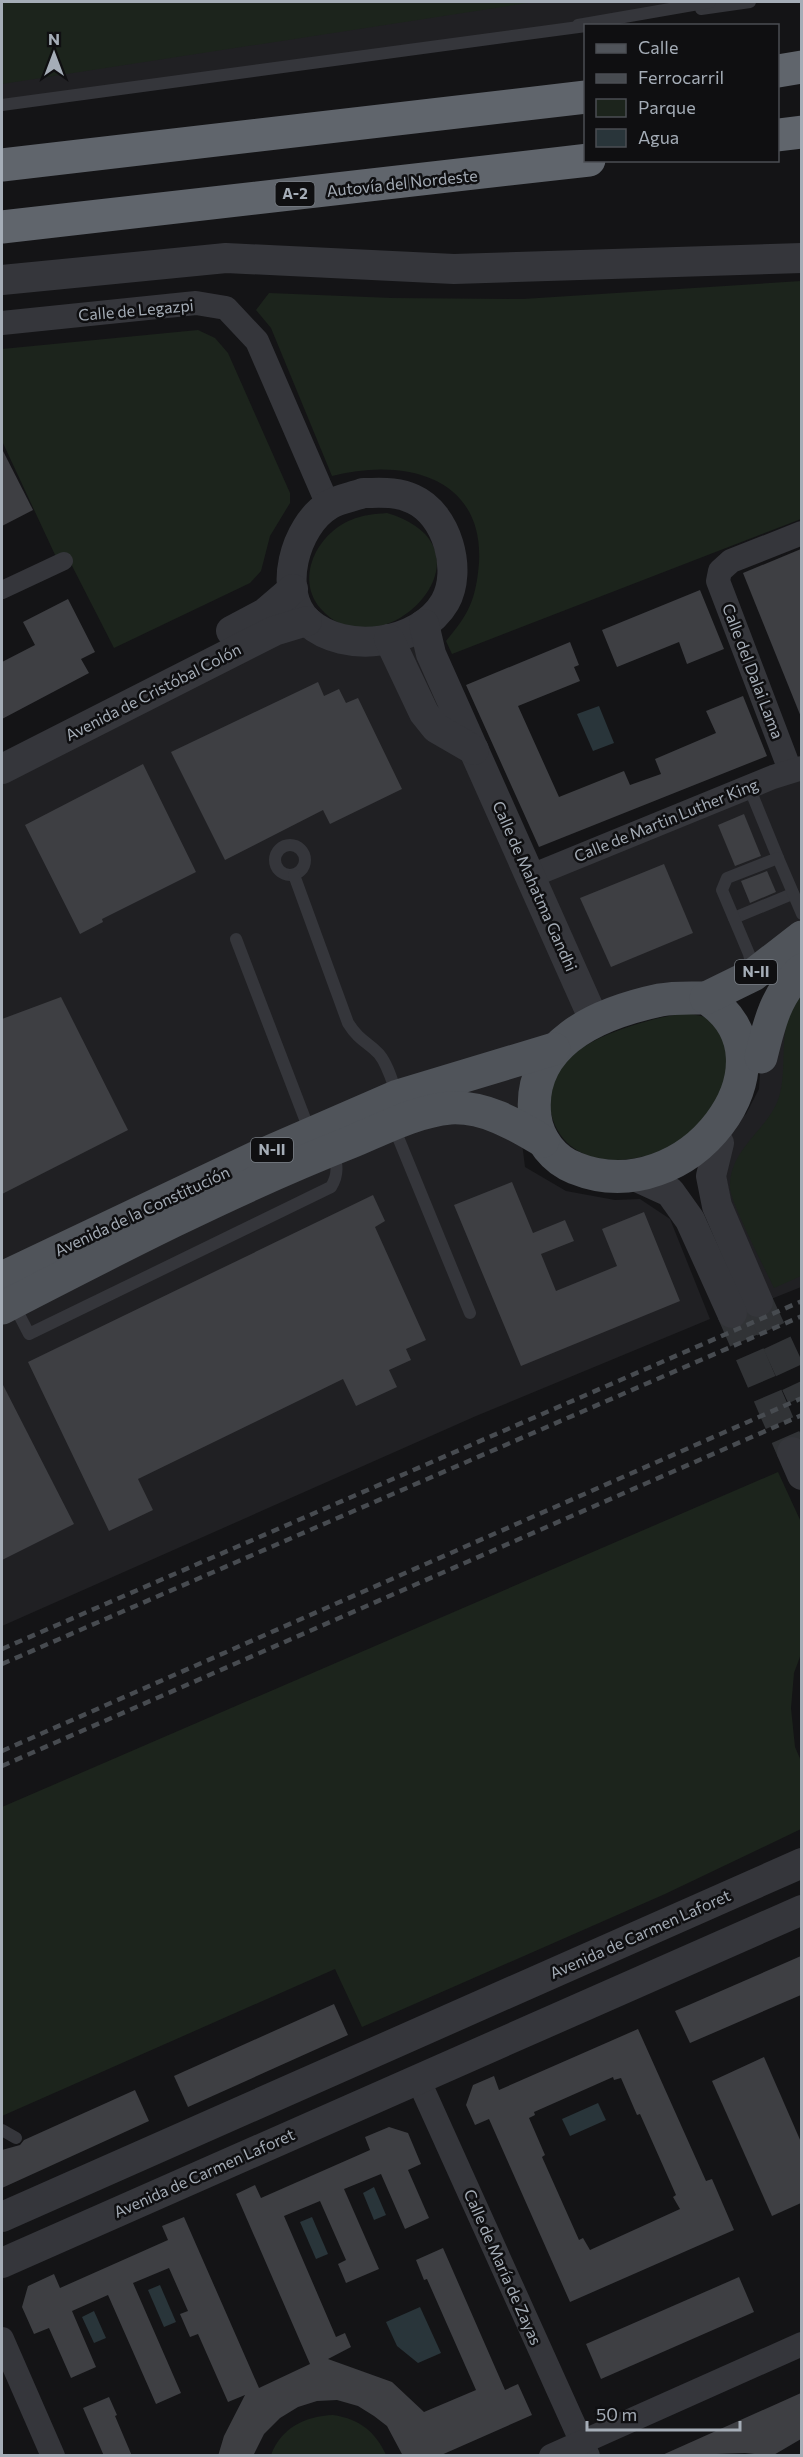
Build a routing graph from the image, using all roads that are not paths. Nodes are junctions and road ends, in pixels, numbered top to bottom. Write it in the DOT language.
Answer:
graph roads {
  1 [pos="710,2"];
  2 [pos="750,2"];
  3 [pos="587,24"];
  4 [pos="604,24"];
  5 [pos="584,25"];
  6 [pos="584,26"];
  7 [pos="509,38"];
  8 [pos="584,97"];
  9 [pos="2,105"];
  10 [pos="801,132"];
  11 [pos="779,135"];
  12 [pos="584,160"];
  13 [pos="2,165"];
  14 [pos="2,227"];
  15 [pos="801,240"];
  16 [pos="801,258"];
  17 [pos="519,266"];
  18 [pos="2,280"];
  19 [pos="2,323"];
  20 [pos="328,505"];
  21 [pos="801,533"];
  22 [pos="64,561"];
  23 [pos="293,589"];
  24 [pos="2,590"];
  25 [pos="307,621"];
  26 [pos="424,624"];
  27 [pos="389,639"];
  28 [pos="2,750"];
  29 [pos="474,750"];
  30 [pos="2,768"];
  31 [pos="796,769"];
  32 [pos="749,786"];
  33 [pos="778,858"];
  34 [pos="294,875"];
  35 [pos="531,876"];
  36 [pos="792,894"];
  37 [pos="801,915"];
  38 [pos="734,918"];
  39 [pos="801,937"];
  40 [pos="236,939"];
  41 [pos="801,970"];
  42 [pos="753,975"];
  43 [pos="706,998"];
  44 [pos="596,1022"];
  45 [pos="554,1049"];
  46 [pos="761,1057"];
  47 [pos="395,1110"];
  48 [pos="322,1141"];
  49 [pos="543,1141"];
  50 [pos="719,1143"];
  51 [pos="635,1176"];
  52 [pos="5,1296"];
  53 [pos="470,1313"];
  54 [pos="801,1863"];
  55 [pos="801,1910"];
  56 [pos="402,2040"];
  57 [pos="418,2079"];
  58 [pos="2,2130"];
  59 [pos="16,2138"];
  60 [pos="2,2217"];
  61 [pos="2,2263"];
  62 [pos="2,2339"];
  63 [pos="801,2344"];
  64 [pos="585,2449"];
  65 [pos="53,2456"];
  66 [pos="551,2456"];
  1 -- 3 [label="lane"];
  2 -- 4 [label="lane"];
  5 -- 7 [label="lane"];
  6 -- 7 [label="lane"];
  7 -- 9 [label="lane"];
  8 -- 13 [label="highway"];
  10 -- 11 [label="highway"];
  12 -- 14 [label="highway, Autovía del Nordeste / A-2"];
  15 -- 17 [label="street"];
  16 -- 17 [label="street"];
  17 -- 18 [label="street"];
  19 -- 20 [label="street, Calle de Legazpi"];
  20 -- 23 [label="street"];
  20 -- 26 [label="street"];
  21 -- 31 [label="street, Calle del Dalai Lama"];
  22 -- 24 [label="street"];
  23 -- 25 [label="street"];
  23 -- 28 [label="street, Avenida de Cristóbal Colón"];
  25 -- 27 [label="street"];
  25 -- 30 [label="street, Avenida de Cristóbal Colón"];
  26 -- 27 [label="street"];
  26 -- 29 [label="street, Calle de Mahatma Gandhi"];
  27 -- 29 [label="street"];
  29 -- 35 [label="street, Calle de Mahatma Gandhi"];
  31 -- 32 [label="street, Calle de Martin Luther King"];
  32 -- 33 [label="lane"];
  32 -- 35 [label="street, Calle de Martin Luther King"];
  33 -- 36 [label="lane"];
  33 -- 38 [label="lane"];
  34 -- 47 [label="lane"];
  35 -- 44 [label="street, Calle de Mahatma Gandhi"];
  36 -- 37 [label="lane"];
  36 -- 38 [label="lane"];
  38 -- 42 [label="lane"];
  39 -- 42 [label="main road, N-II"];
  40 -- 48 [label="lane"];
  41 -- 46 [label="main road, N-II"];
  42 -- 43 [label="main road, N-II"];
  43 -- 44 [label="main road, N-II"];
  43 -- 46 [label="main road, N-II"];
  44 -- 45 [label="main road, N-II"];
  45 -- 47 [label="main road, Avenida de la Constitución / N-II"];
  45 -- 49 [label="main road, N-II"];
  46 -- 50 [label="main road, N-II"];
  47 -- 48 [label="main road, Avenida de la Constitución / N-II"];
  47 -- 49 [label="main road, Avenida de la Constitución / N-II"];
  47 -- 53 [label="lane"];
  48 -- 52 [label="main road, Avenida de la Constitución / N-II"];
  49 -- 51 [label="main road, N-II"];
  50 -- 51 [label="main road, N-II"];
  50 -- 51 [label="street"];
  54 -- 56 [label="street, Avenida de Carmen Laforet"];
  55 -- 57 [label="street, Avenida de Carmen Laforet"];
  56 -- 57 [label="street"];
  56 -- 60 [label="street, Avenida de Carmen Laforet"];
  57 -- 61 [label="street, Avenida de Carmen Laforet"];
  57 -- 64 [label="street, Calle de María de Zayas"];
  58 -- 59 [label="lane"];
  62 -- 65 [label="street"];
  63 -- 64 [label="street"];
  64 -- 66 [label="street"];
}
